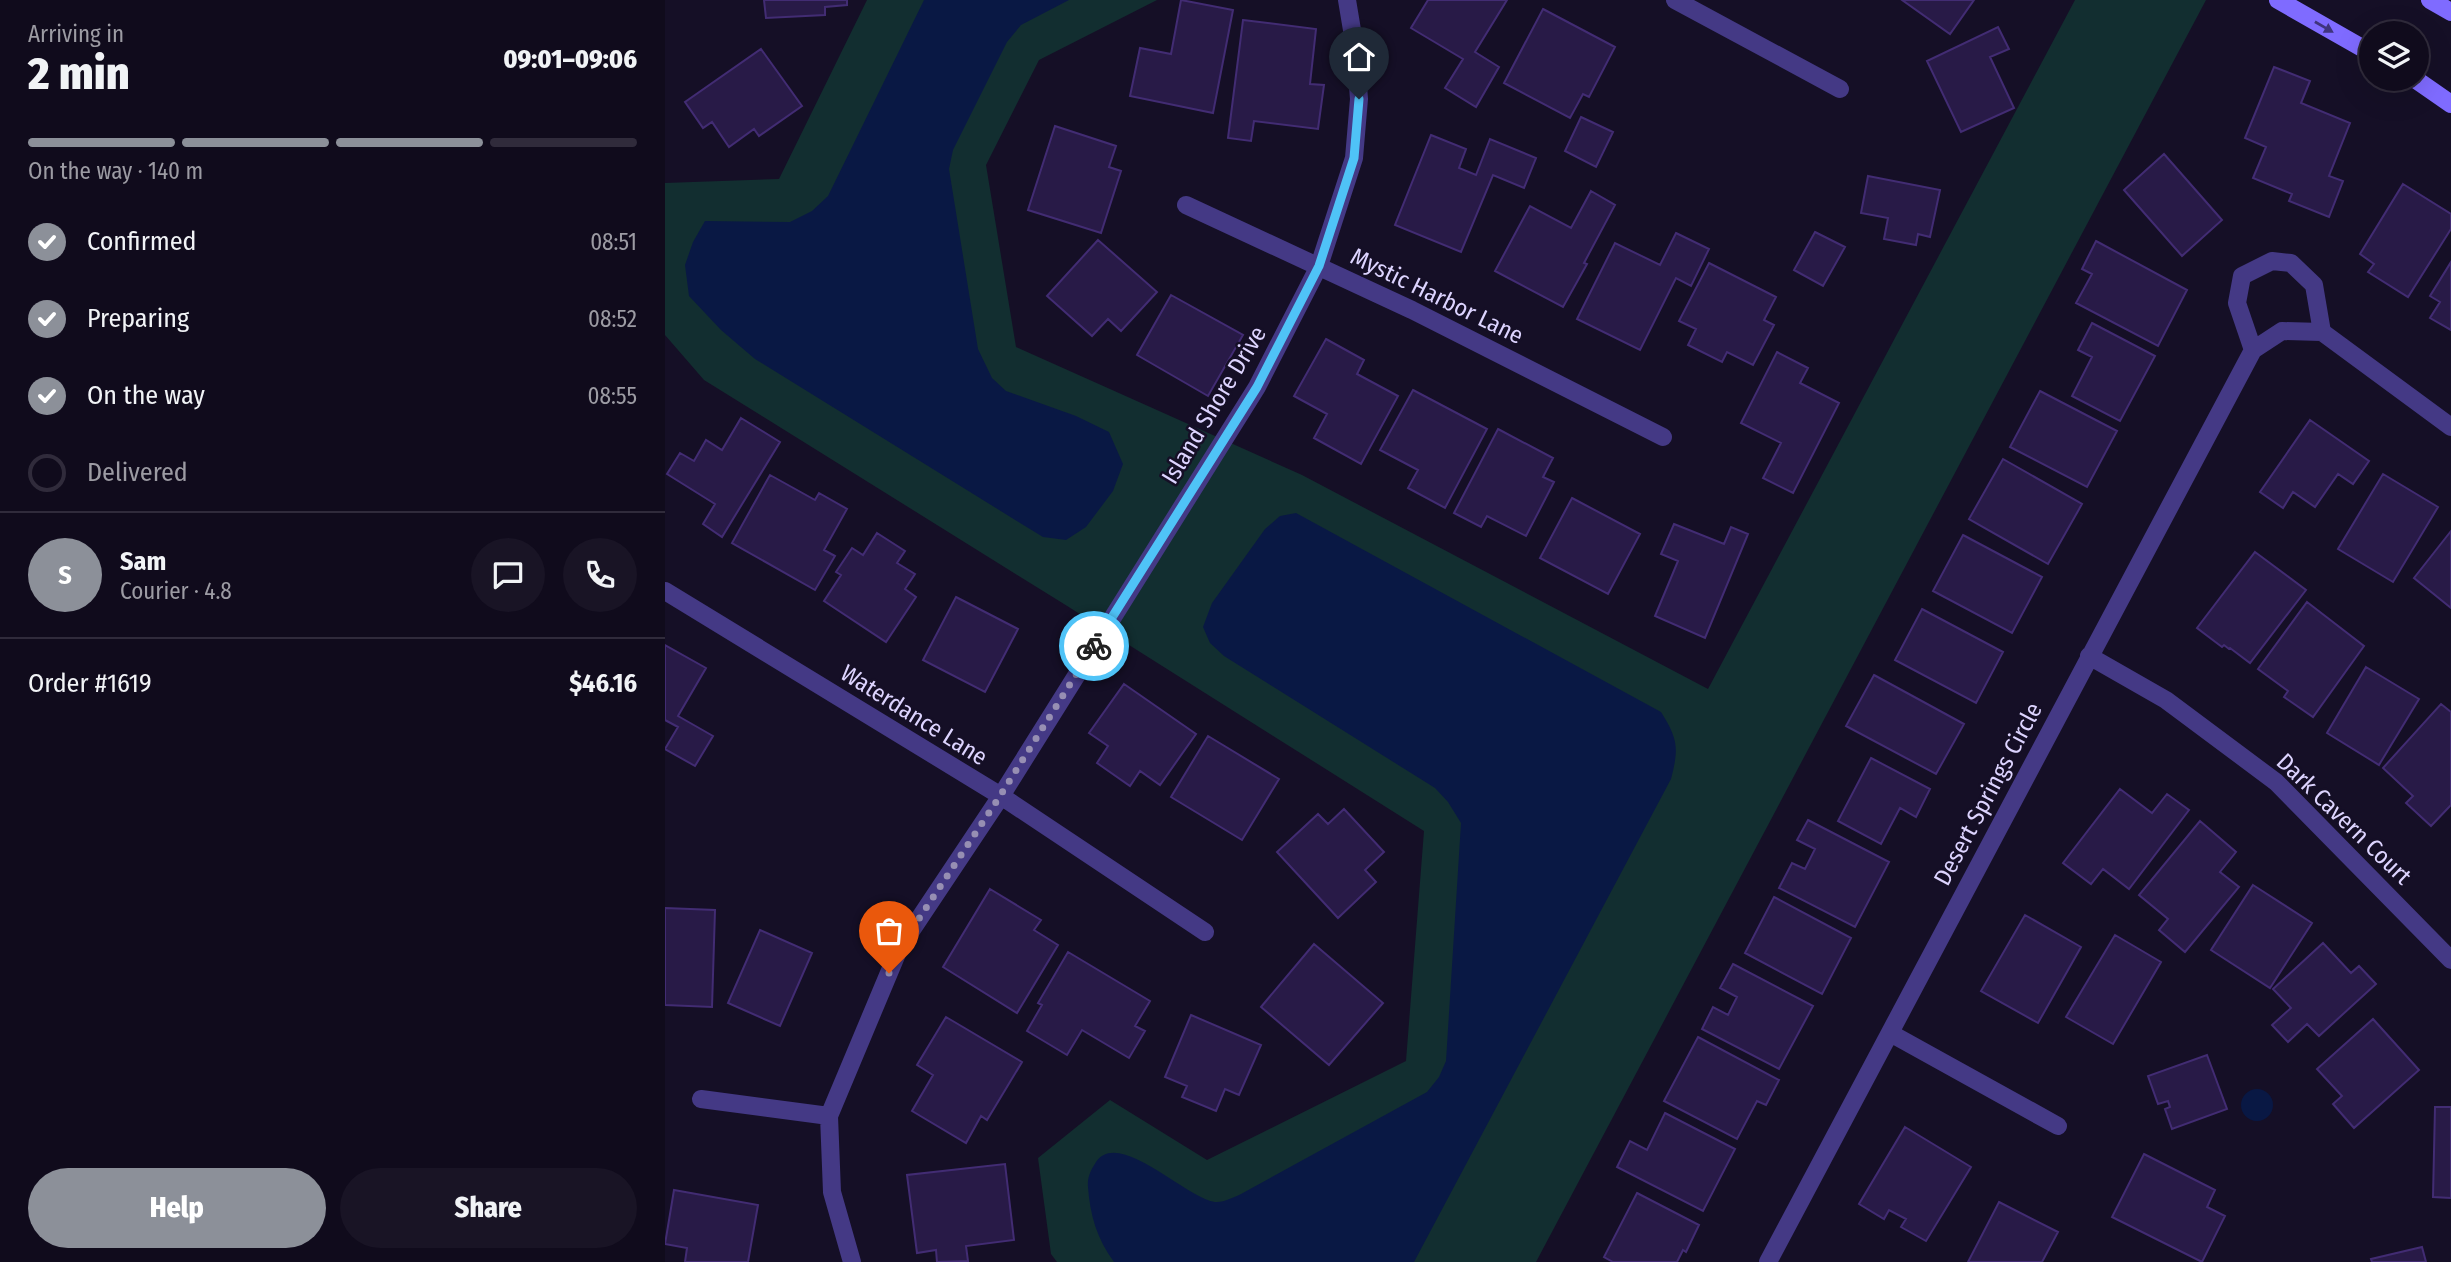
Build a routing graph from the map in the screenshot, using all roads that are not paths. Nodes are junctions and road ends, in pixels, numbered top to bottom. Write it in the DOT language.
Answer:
graph roads {
  1 [pos="1347,0"];
  2 [pos="1675,0"];
  3 [pos="2278,0"];
  4 [pos="2430,0"];
  5 [pos="2451,12"];
  6 [pos="2359,46"];
  7 [pos="1840,89"];
  8 [pos="2429,89"];
  9 [pos="2451,104"];
  10 [pos="1186,205"];
  11 [pos="1319,266"];
  12 [pos="2322,332"];
  13 [pos="2253,350"];
  14 [pos="2451,427"];
  15 [pos="1663,437"];
  16 [pos="665,591"];
  17 [pos="2089,656"];
  18 [pos="1000,796"];
  19 [pos="1206,932"];
  20 [pos="2451,960"];
  21 [pos="1890,1033"];
  22 [pos="701,1099"];
  23 [pos="829,1116"];
  24 [pos="2058,1126"];
  25 [pos="852,1262"];
  26 [pos="1767,1262"];
  1 -- 11 [label="street, Island Shore Drive"];
  2 -- 7 [label="street"];
  3 -- 6 [label="main road, one-way"];
  4 -- 5 [label="main road"];
  8 -- 9 [label="main road"];
  10 -- 11 [label="street, Mystic Harbor Lane"];
  11 -- 15 [label="street, Mystic Harbor Lane"];
  11 -- 18 [label="street, Island Shore Drive"];
  12 -- 13 [label="street, Desert Springs Circle"];
  12 -- 13 [label="street"];
  12 -- 14 [label="street"];
  13 -- 17 [label="street, Desert Springs Circle"];
  16 -- 18 [label="street, Waterdance Lane"];
  17 -- 20 [label="street, Dark Cavern Court"];
  17 -- 21 [label="street, Desert Springs Circle"];
  18 -- 19 [label="street, Waterdance Lane"];
  18 -- 23 [label="street, Island Shore Drive"];
  21 -- 24 [label="street"];
  21 -- 26 [label="street, Desert Springs Circle"];
  22 -- 23 [label="street"];
  23 -- 25 [label="street"];
}
